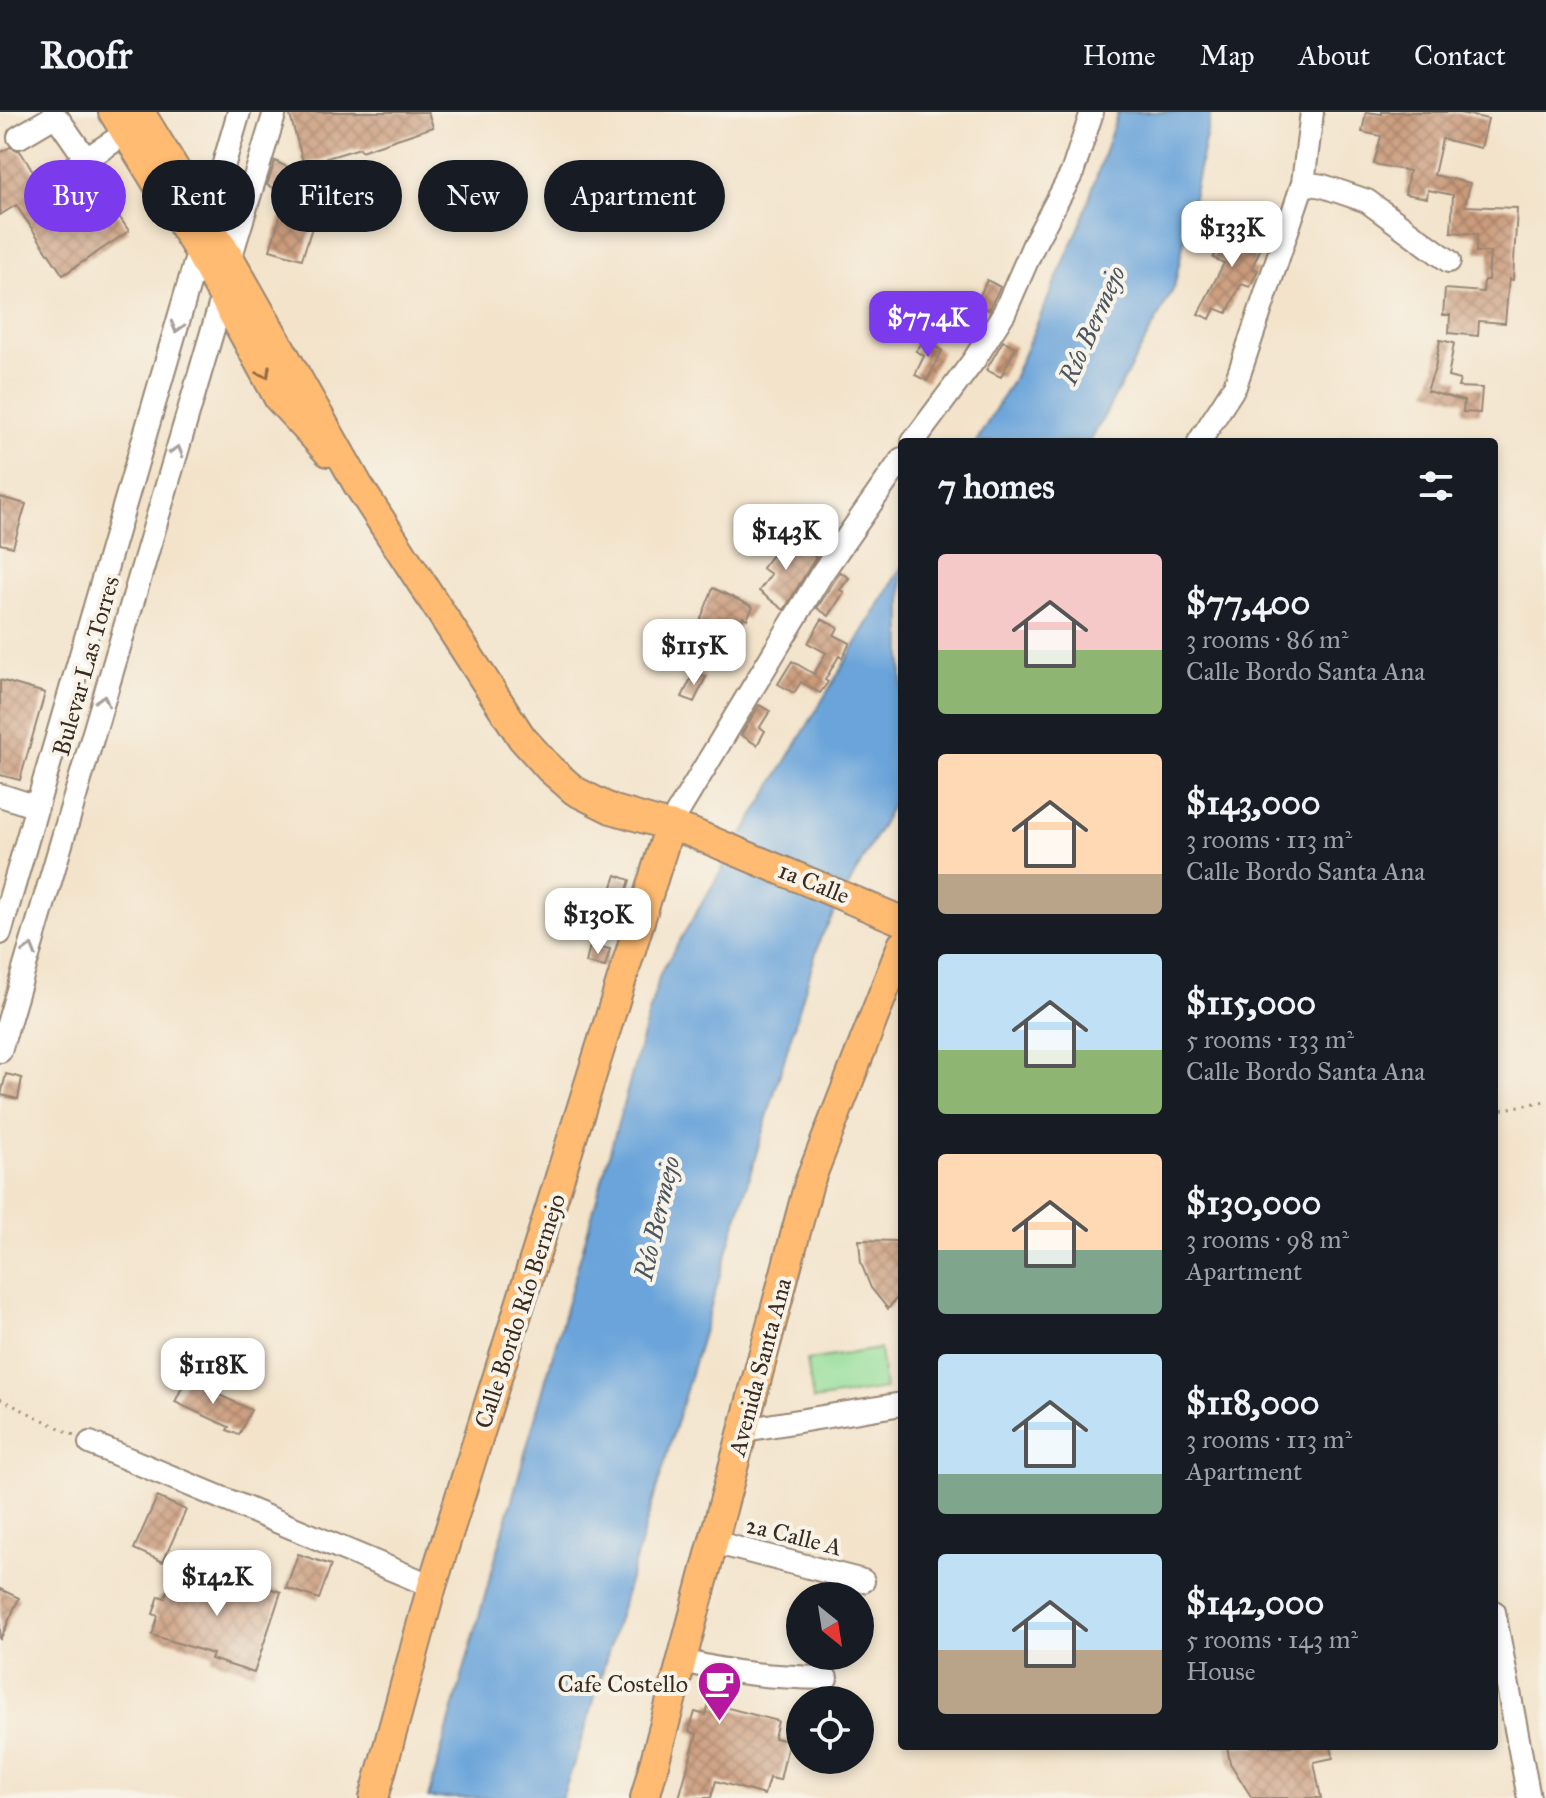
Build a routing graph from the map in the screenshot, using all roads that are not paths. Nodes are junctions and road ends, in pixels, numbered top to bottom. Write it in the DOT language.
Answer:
graph roads {
  1 [pos="239,112"];
  2 [pos="275,112"];
  3 [pos="1092,112"];
  4 [pos="1312,112"];
  5 [pos="126,119"];
  6 [pos="19,137"];
  7 [pos="86,159"];
  8 [pos="159,160"];
  9 [pos="225,160"];
  10 [pos="1303,183"];
  11 [pos="205,232"];
  12 [pos="214,232"];
  13 [pos="199,252"];
  14 [pos="230,259"];
  15 [pos="1449,261"];
  16 [pos="223,295"];
  17 [pos="916,438"];
  18 [pos="1202,438"];
  19 [pos="898,465"];
  20 [pos="358,485"];
  21 [pos="5,797"];
  22 [pos="37,807"];
  23 [pos="670,825"];
  24 [pos="898,919"];
  25 [pos="0,933"];
  26 [pos="898,955"];
  27 [pos="0,1051"];
  28 [pos="898,1405"];
  29 [pos="744,1430"];
  30 [pos="90,1443"];
  31 [pos="713,1542"];
  32 [pos="863,1581"];
  33 [pos="432,1586"];
  34 [pos="1498,1633"];
  35 [pos="681,1660"];
  36 [pos="826,1678"];
  37 [pos="374,1798"];
  38 [pos="645,1798"];
  39 [pos="1529,1798"];
  1 -- 9 [label="street"];
  2 -- 14 [label="street"];
  3 -- 17 [label="street"];
  4 -- 10 [label="street"];
  5 -- 7 [label="street"];
  5 -- 8 [label="main road"];
  5 -- 13 [label="main road"];
  6 -- 7 [label="street"];
  10 -- 15 [label="street"];
  10 -- 18 [label="street"];
  11 -- 13 [label="street, Bulevar Las Torres"];
  12 -- 14 [label="main road"];
  13 -- 16 [label="main road"];
  13 -- 22 [label="street, Bulevar Las Torres, one-way"];
  14 -- 16 [label="street, Bulevar Las Torres"];
  14 -- 20 [label="main road"];
  16 -- 20 [label="main road, one-way"];
  27 -- 16 [label="street, Bulevar Las Torres, one-way"];
  19 -- 23 [label="street"];
  20 -- 23 [label="main road, 1a Calle"];
  21 -- 22 [label="street"];
  22 -- 25 [label="street, Bulevar Las Torres"];
  23 -- 24 [label="main road, 1a Calle"];
  23 -- 33 [label="main road, Calle Bordo Río Bermejo"];
  26 -- 29 [label="main road, Avenida Santa Ana"];
  28 -- 29 [label="street"];
  29 -- 31 [label="main road, Avenida Santa Ana"];
  30 -- 33 [label="street"];
  31 -- 32 [label="street, 2a Calle A"];
  31 -- 35 [label="main road, Avenida Santa Ana"];
  33 -- 37 [label="main road, Calle Bordo Río Bermejo"];
  34 -- 39 [label="street"];
  35 -- 36 [label="street"];
  35 -- 38 [label="main road, Avenida Santa Ana"];
}
